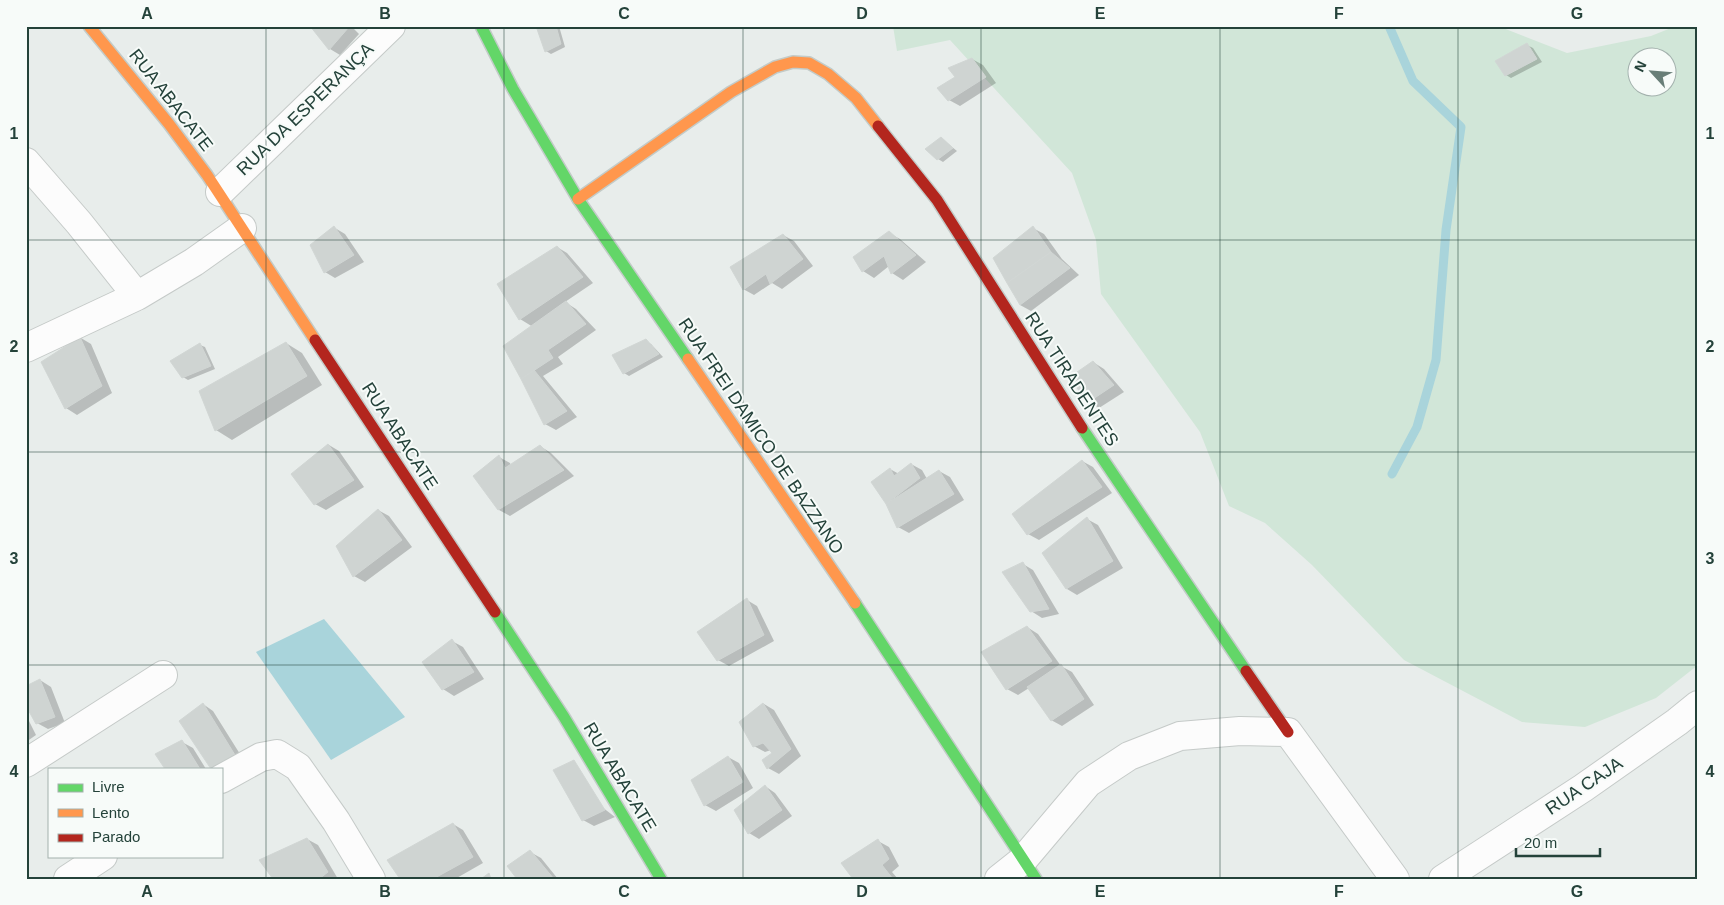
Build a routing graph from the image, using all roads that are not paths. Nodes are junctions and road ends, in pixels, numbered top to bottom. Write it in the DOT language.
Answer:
graph roads {
  1 [pos="89,26"];
  2 [pos="391,26"];
  3 [pos="481,26"];
  4 [pos="26,162"];
  5 [pos="220,192"];
  6 [pos="578,199"];
  7 [pos="242,228"];
  8 [pos="137,296"];
  9 [pos="26,348"];
  10 [pos="163,675"];
  11 [pos="1698,705"];
  12 [pos="1288,732"];
  13 [pos="26,762"];
  14 [pos="222,778"];
  15 [pos="100,858"];
  16 [pos="1029,869"];
  17 [pos="68,879"];
  18 [pos="371,879"];
  19 [pos="661,879"];
  20 [pos="999,879"];
  21 [pos="1395,879"];
  22 [pos="1443,879"];
  1 -- 5 [label="street, RUA ABACATE"];
  2 -- 5 [label="street, RUA DA ESPERANÇA"];
  3 -- 6 [label="street, RUA FREI DAMICO DE BAZZANO"];
  4 -- 8 [label="street"];
  5 -- 7 [label="street, RUA ABACATE"];
  6 -- 12 [label="street, RUA TIRADENTES"];
  6 -- 16 [label="street, RUA FREI DAMICO DE BAZZANO"];
  7 -- 8 [label="street"];
  7 -- 19 [label="street, RUA ABACATE"];
  8 -- 9 [label="street"];
  10 -- 13 [label="street"];
  11 -- 22 [label="street, RUA CAJA"];
  12 -- 16 [label="street"];
  12 -- 21 [label="street"];
  14 -- 18 [label="street"];
  15 -- 17 [label="street"];
  16 -- 20 [label="street"];
}
